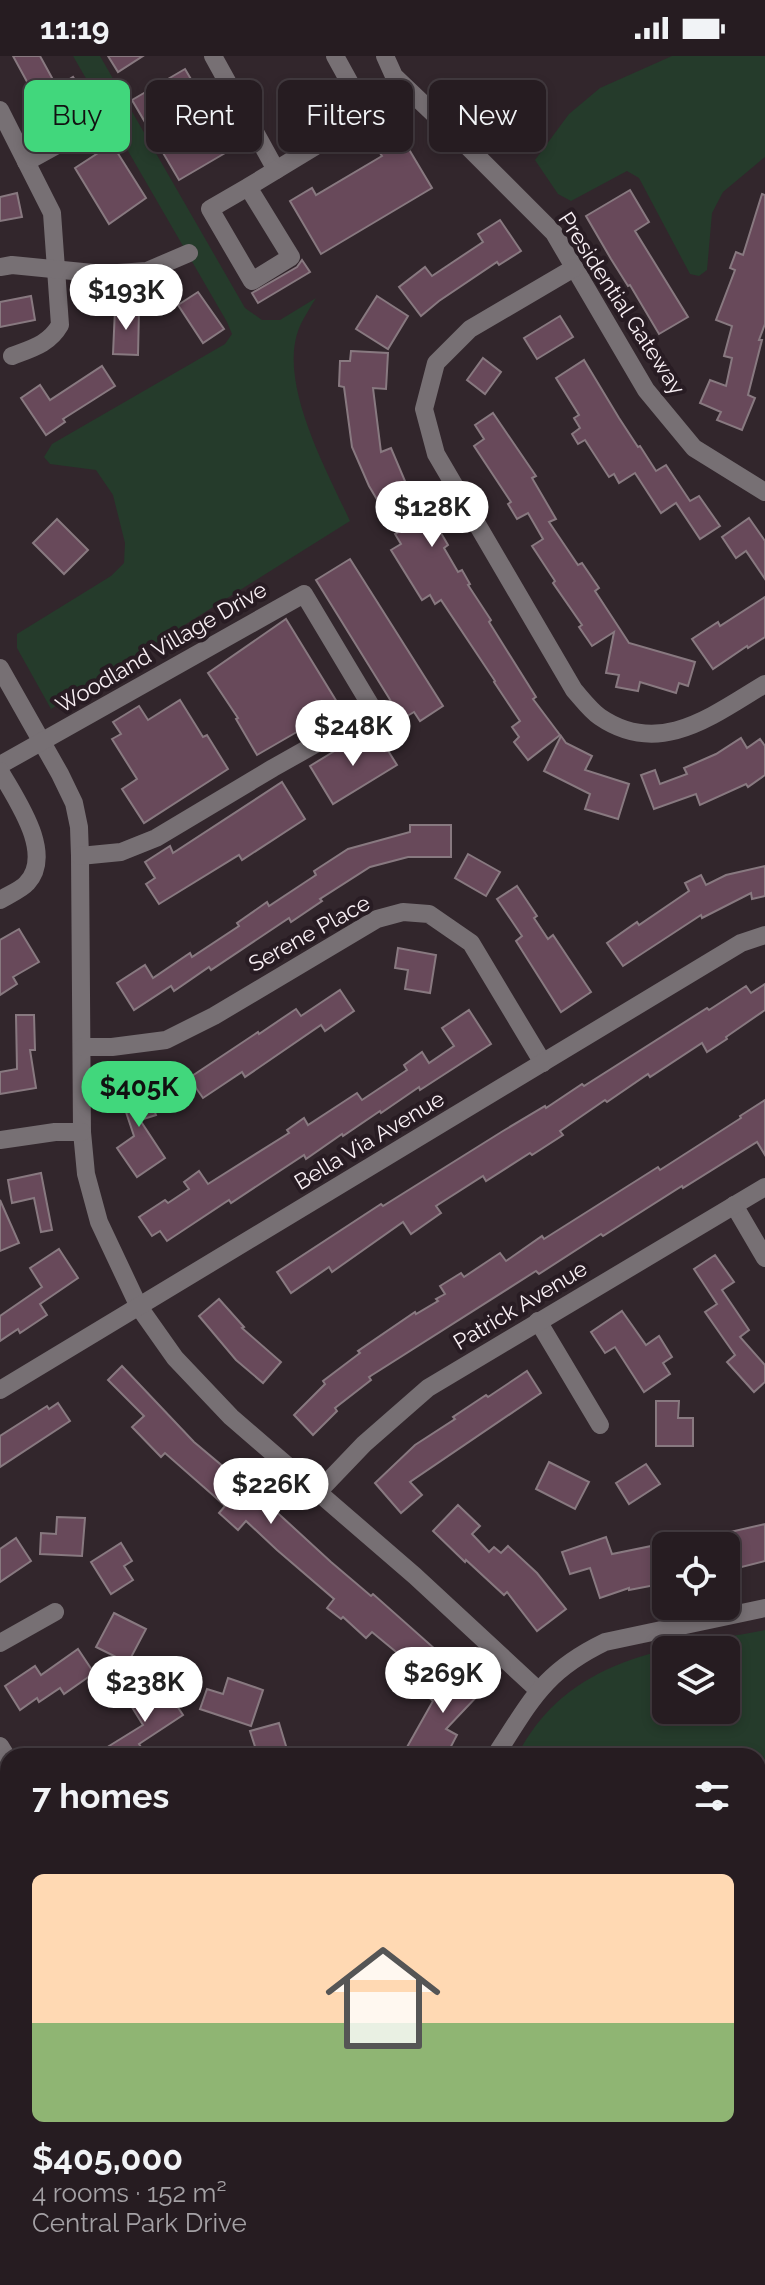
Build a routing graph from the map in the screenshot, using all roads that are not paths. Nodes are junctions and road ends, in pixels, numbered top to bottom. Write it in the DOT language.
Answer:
graph roads {
  1 [pos="213,56"];
  2 [pos="335,56"];
  3 [pos="385,56"];
  4 [pos="348,80"];
  5 [pos="398,80"];
  6 [pos="413,95"];
  7 [pos="0,110"];
  8 [pos="44,152"];
  9 [pos="305,152"];
  10 [pos="26,162"];
  11 [pos="276,170"];
  12 [pos="248,187"];
  13 [pos="189,253"];
  14 [pos="0,267"];
  15 [pos="574,268"];
  16 [pos="57,269"];
  17 [pos="12,356"];
  18 [pos="762,484"];
  19 [pos="0,668"];
  20 [pos="765,684"];
  21 [pos="42,741"];
  22 [pos="0,768"];
  23 [pos="80,856"];
  24 [pos="0,900"];
  25 [pos="765,935"];
  26 [pos="82,1047"];
  27 [pos="543,1063"];
  28 [pos="82,1132"];
  29 [pos="0,1140"];
  30 [pos="765,1187"];
  31 [pos="734,1205"];
  32 [pos="765,1258"];
  33 [pos="139,1307"];
  34 [pos="538,1321"];
  35 [pos="0,1390"];
  36 [pos="600,1425"];
  37 [pos="319,1491"];
  38 [pos="765,1608"];
  39 [pos="55,1612"];
  40 [pos="0,1643"];
  41 [pos="538,1690"];
  42 [pos="500,1748"];
  1 -- 11 [label="street"];
  2 -- 4 [label="street"];
  3 -- 5 [label="street, Presidential Gateway"];
  6 -- 15 [label="street, Presidential Gateway"];
  7 -- 10 [label="street"];
  8 -- 10 [label="street"];
  9 -- 11 [label="street"];
  10 -- 16 [label="street"];
  11 -- 12 [label="street"];
  12 -- 12 [label="street"];
  13 -- 16 [label="street"];
  14 -- 16 [label="street"];
  15 -- 18 [label="street, Presidential Gateway"];
  15 -- 20 [label="street"];
  16 -- 17 [label="street"];
  19 -- 21 [label="street"];
  21 -- 22 [label="street, Woodland Village Drive"];
  21 -- 23 [label="street"];
  21 -- 23 [label="street, Woodland Village Drive"];
  22 -- 24 [label="street"];
  23 -- 26 [label="street"];
  25 -- 27 [label="street, Bella Via Avenue"];
  26 -- 27 [label="street, Serene Place"];
  26 -- 28 [label="street"];
  27 -- 33 [label="street, Bella Via Avenue"];
  28 -- 29 [label="street"];
  28 -- 33 [label="street"];
  30 -- 31 [label="street, Patrick Avenue"];
  31 -- 32 [label="street"];
  31 -- 34 [label="street, Patrick Avenue"];
  33 -- 35 [label="street, Bella Via Avenue"];
  33 -- 37 [label="street"];
  34 -- 36 [label="street"];
  34 -- 37 [label="street, Patrick Avenue"];
  37 -- 41 [label="street"];
  38 -- 41 [label="street"];
  39 -- 40 [label="street"];
  41 -- 42 [label="street"];
}
